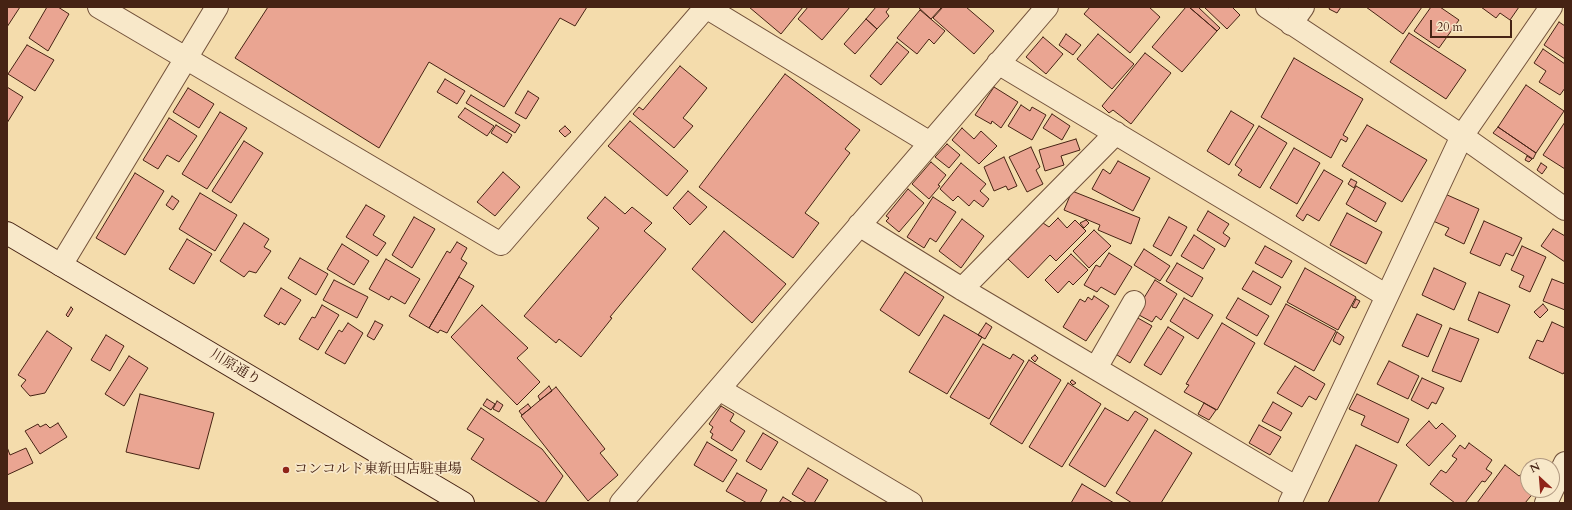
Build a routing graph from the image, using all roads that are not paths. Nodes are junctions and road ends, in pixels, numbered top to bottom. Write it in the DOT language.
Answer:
graph roads {
  1 [pos="99,7"];
  2 [pos="217,7"];
  3 [pos="706,7"];
  4 [pos="1046,7"];
  5 [pos="1266,7"];
  6 [pos="1551,7"];
  7 [pos="1297,15"];
  8 [pos="187,59"];
  9 [pos="998,63"];
  10 [pos="1116,133"];
  11 [pos="1462,136"];
  12 [pos="930,143"];
  13 [pos="1565,209"];
  14 [pos="860,225"];
  15 [pos="7,233"];
  16 [pos="61,265"];
  17 [pos="962,289"];
  18 [pos="1387,296"];
  19 [pos="1134,302"];
  20 [pos="1096,368"];
  21 [pos="719,389"];
  22 [pos="1565,463"];
  23 [pos="1294,495"];
  24 [pos="463,503"];
  25 [pos="621,503"];
  26 [pos="911,503"];
  27 [pos="1546,503"];
  1 -- 8 [label="street"];
  2 -- 8 [label="street"];
  3 -- 8 [label="street"];
  3 -- 12 [label="street"];
  4 -- 9 [label="street"];
  5 -- 7 [label="street"];
  6 -- 11 [label="street"];
  7 -- 11 [label="street"];
  8 -- 16 [label="street"];
  9 -- 10 [label="street"];
  9 -- 12 [label="street"];
  10 -- 17 [label="street"];
  10 -- 18 [label="street"];
  11 -- 13 [label="street"];
  11 -- 18 [label="street"];
  12 -- 14 [label="street"];
  14 -- 17 [label="street"];
  14 -- 21 [label="street"];
  15 -- 16 [label="street, 川原通り"];
  16 -- 24 [label="street, 川原通り"];
  17 -- 20 [label="street"];
  18 -- 23 [label="street"];
  19 -- 20 [label="street"];
  20 -- 23 [label="street"];
  21 -- 25 [label="street"];
  21 -- 26 [label="street"];
  22 -- 27 [label="street"];
}
